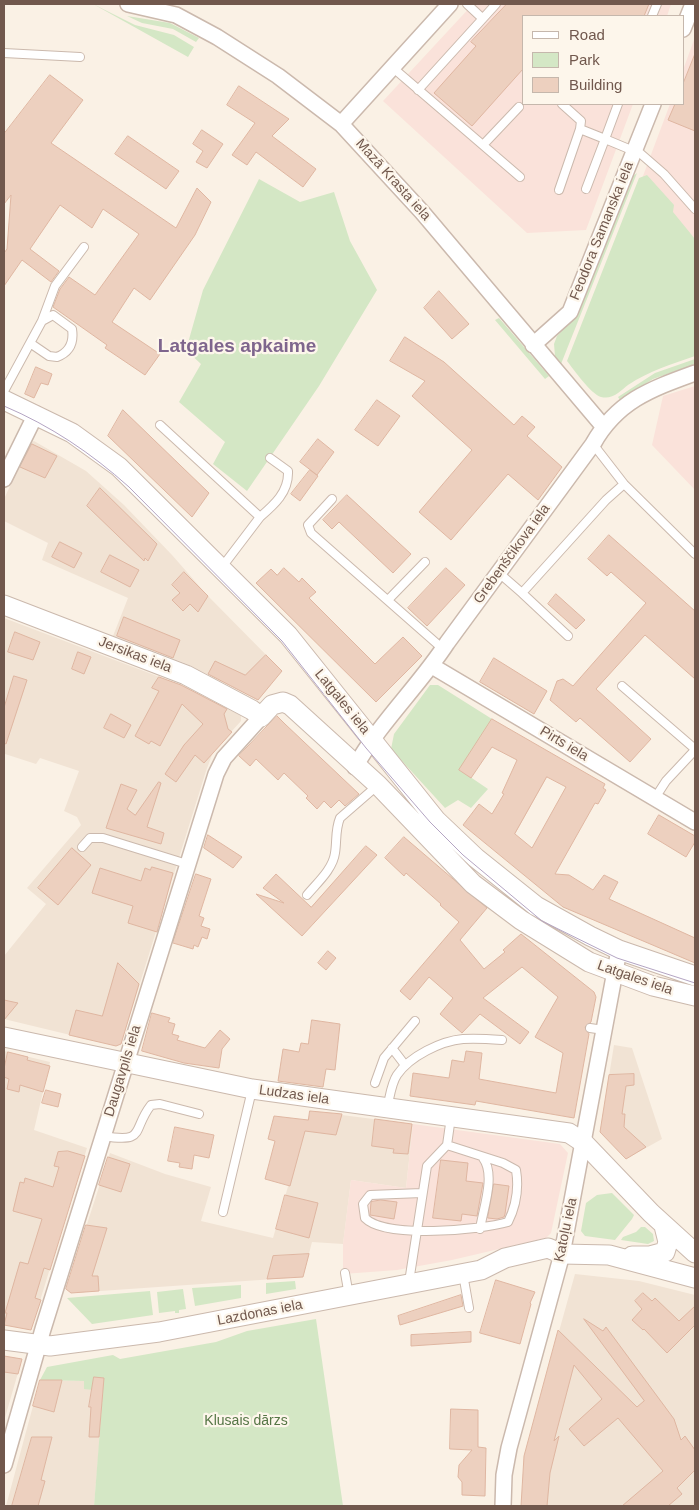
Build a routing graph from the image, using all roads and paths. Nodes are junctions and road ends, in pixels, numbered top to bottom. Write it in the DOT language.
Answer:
graph roads {
  1 [pos="128,4"];
  2 [pos="450,4"];
  3 [pos="467,4"];
  4 [pos="496,4"];
  5 [pos="693,4"];
  6 [pos="165,8"];
  7 [pos="482,18"];
  8 [pos="684,26"];
  9 [pos="4,54"];
  10 [pos="80,57"];
  11 [pos="392,67"];
  12 [pos="418,90"];
  13 [pos="563,105"];
  14 [pos="618,105"];
  15 [pos="653,105"];
  16 [pos="518,107"];
  17 [pos="341,124"];
  18 [pos="580,129"];
  19 [pos="605,139"];
  20 [pos="483,145"];
  21 [pos="634,150"];
  22 [pos="520,177"];
  23 [pos="559,190"];
  24 [pos="586,190"];
  25 [pos="695,209"];
  26 [pos="84,247"];
  27 [pos="42,321"];
  28 [pos="30,343"];
  29 [pos="533,345"];
  30 [pos="695,373"];
  31 [pos="4,391"];
  32 [pos="4,400"];
  33 [pos="36,414"];
  34 [pos="160,426"];
  35 [pos="603,426"];
  36 [pos="592,444"];
  37 [pos="270,458"];
  38 [pos="4,479"];
  39 [pos="624,484"];
  40 [pos="332,499"];
  41 [pos="260,517"];
  42 [pos="695,554"];
  43 [pos="425,562"];
  44 [pos="222,567"];
  45 [pos="499,573"];
  46 [pos="522,593"];
  47 [pos="388,600"];
  48 [pos="4,605"];
  49 [pos="568,636"];
  50 [pos="443,649"];
  51 [pos="432,666"];
  52 [pos="622,686"];
  53 [pos="283,702"];
  54 [pos="261,717"];
  55 [pos="372,739"];
  56 [pos="695,750"];
  57 [pos="355,767"];
  58 [pos="378,785"];
  59 [pos="655,798"];
  60 [pos="695,822"];
  61 [pos="82,847"];
  62 [pos="187,864"];
  63 [pos="307,895"];
  64 [pos="619,950"];
  65 [pos="614,972"];
  66 [pos="695,976"];
  67 [pos="695,996"];
  68 [pos="415,1021"];
  69 [pos="4,1037"];
  70 [pos="502,1040"];
  71 [pos="392,1048"];
  72 [pos="126,1064"];
  73 [pos="405,1065"];
  74 [pos="375,1083"];
  75 [pos="252,1089"];
  76 [pos="387,1108"];
  77 [pos="199,1114"];
  78 [pos="451,1117"];
  79 [pos="103,1136"];
  80 [pos="584,1143"];
  81 [pos="447,1145"];
  82 [pos="483,1158"];
  83 [pos="422,1193"];
  84 [pos="223,1212"];
  85 [pos="664,1226"];
  86 [pos="480,1229"];
  87 [pos="416,1230"];
  88 [pos="695,1253"];
  89 [pos="562,1254"];
  90 [pos="609,1255"];
  91 [pos="472,1272"];
  92 [pos="345,1273"];
  93 [pos="695,1278"];
  94 [pos="409,1284"];
  95 [pos="349,1296"];
  96 [pos="470,1308"];
  97 [pos="4,1340"];
  98 [pos="38,1345"];
  99 [pos="4,1466"];
  100 [pos="504,1506"];
  1 -- 6 [label="street, Mazā Krasta iela"];
  2 -- 11 [label="street"];
  3 -- 7 [label="lane"];
  4 -- 7 [label="lane"];
  5 -- 8 [label="street"];
  6 -- 17 [label="street, Mazā Krasta iela"];
  7 -- 12 [label="lane"];
  9 -- 10 [label="lane"];
  11 -- 12 [label="lane"];
  11 -- 17 [label="street"];
  12 -- 20 [label="lane"];
  13 -- 18 [label="lane"];
  14 -- 19 [label="lane"];
  15 -- 21 [label="street, Feodora Samanska iela"];
  16 -- 20 [label="lane"];
  17 -- 29 [label="street, Mazā Krasta iela"];
  18 -- 19 [label="lane"];
  18 -- 23 [label="lane"];
  19 -- 21 [label="lane"];
  19 -- 24 [label="lane"];
  20 -- 22 [label="lane"];
  21 -- 25 [label="lane"];
  21 -- 29 [label="street, Feodora Samanska iela"];
  26 -- 27 [label="lane"];
  27 -- 28 [label="lane"];
  27 -- 28 [label="lane"];
  28 -- 31 [label="lane"];
  29 -- 35 [label="street, Mazā Krasta iela"];
  30 -- 35 [label="street, Grebenščikova iela"];
  32 -- 33 [label="street, Latgales iela"];
  33 -- 38 [label="street"];
  33 -- 44 [label="street, Latgales iela"];
  34 -- 41 [label="lane"];
  35 -- 36 [label="street, Grebenščikova iela"];
  36 -- 39 [label="lane"];
  36 -- 45 [label="street, Grebenščikova iela"];
  37 -- 41 [label="lane"];
  39 -- 42 [label="lane"];
  39 -- 46 [label="lane"];
  40 -- 47 [label="lane"];
  41 -- 44 [label="lane"];
  43 -- 47 [label="lane"];
  44 -- 55 [label="street, Latgales iela"];
  45 -- 46 [label="lane"];
  45 -- 50 [label="street, Grebenščikova iela"];
  46 -- 49 [label="lane"];
  47 -- 50 [label="lane"];
  48 -- 54 [label="street, Jersikas iela"];
  50 -- 51 [label="street, Grebenščikova iela"];
  51 -- 55 [label="street, Grebenščikova iela"];
  51 -- 59 [label="street, Pirts iela"];
  52 -- 56 [label="lane"];
  53 -- 54 [label="street, Daugavpils iela"];
  53 -- 57 [label="street, Latgales iela"];
  54 -- 62 [label="street, Daugavpils iela"];
  55 -- 57 [label="street, Grebenščikova iela"];
  55 -- 64 [label="street, Latgales iela"];
  56 -- 59 [label="lane"];
  57 -- 58 [label="street, Latgales iela"];
  58 -- 63 [label="lane"];
  58 -- 65 [label="street, Latgales iela"];
  59 -- 60 [label="street, Pirts iela"];
  61 -- 62 [label="lane"];
  62 -- 72 [label="street, Daugavpils iela"];
  64 -- 65 [label="street, Katoļu iela"];
  64 -- 66 [label="street, Latgales iela"];
  65 -- 67 [label="street, Latgales iela"];
  65 -- 80 [label="street, Katoļu iela"];
  68 -- 71 [label="lane"];
  69 -- 72 [label="street, Ludzas iela"];
  70 -- 73 [label="lane"];
  71 -- 73 [label="lane"];
  71 -- 74 [label="lane"];
  72 -- 75 [label="street, Ludzas iela"];
  72 -- 79 [label="street, Daugavpils iela"];
  73 -- 76 [label="lane"];
  75 -- 76 [label="street, Ludzas iela"];
  75 -- 84 [label="lane"];
  76 -- 78 [label="street, Ludzas iela"];
  77 -- 79 [label="lane"];
  78 -- 80 [label="street, Ludzas iela"];
  78 -- 81 [label="lane"];
  79 -- 98 [label="street, Daugavpils iela"];
  80 -- 85 [label="street, Ludzas iela"];
  80 -- 89 [label="street, Katoļu iela"];
  81 -- 82 [label="lane"];
  81 -- 83 [label="lane"];
  82 -- 86 [label="lane"];
  82 -- 86 [label="lane"];
  83 -- 87 [label="lane"];
  83 -- 87 [label="lane"];
  85 -- 88 [label="street, Ludzas iela"];
  85 -- 90 [label="street"];
  86 -- 87 [label="lane"];
  87 -- 94 [label="lane"];
  89 -- 90 [label="street"];
  89 -- 91 [label="street, Lazdonas iela"];
  89 -- 100 [label="street, Katoļu iela"];
  90 -- 93 [label="street"];
  91 -- 94 [label="street, Lazdonas iela"];
  91 -- 96 [label="lane"];
  92 -- 95 [label="lane"];
  94 -- 95 [label="street, Lazdonas iela"];
  95 -- 98 [label="street, Lazdonas iela"];
  97 -- 98 [label="street, Lazdonas iela"];
  98 -- 99 [label="street, Daugavpils iela"];
}
